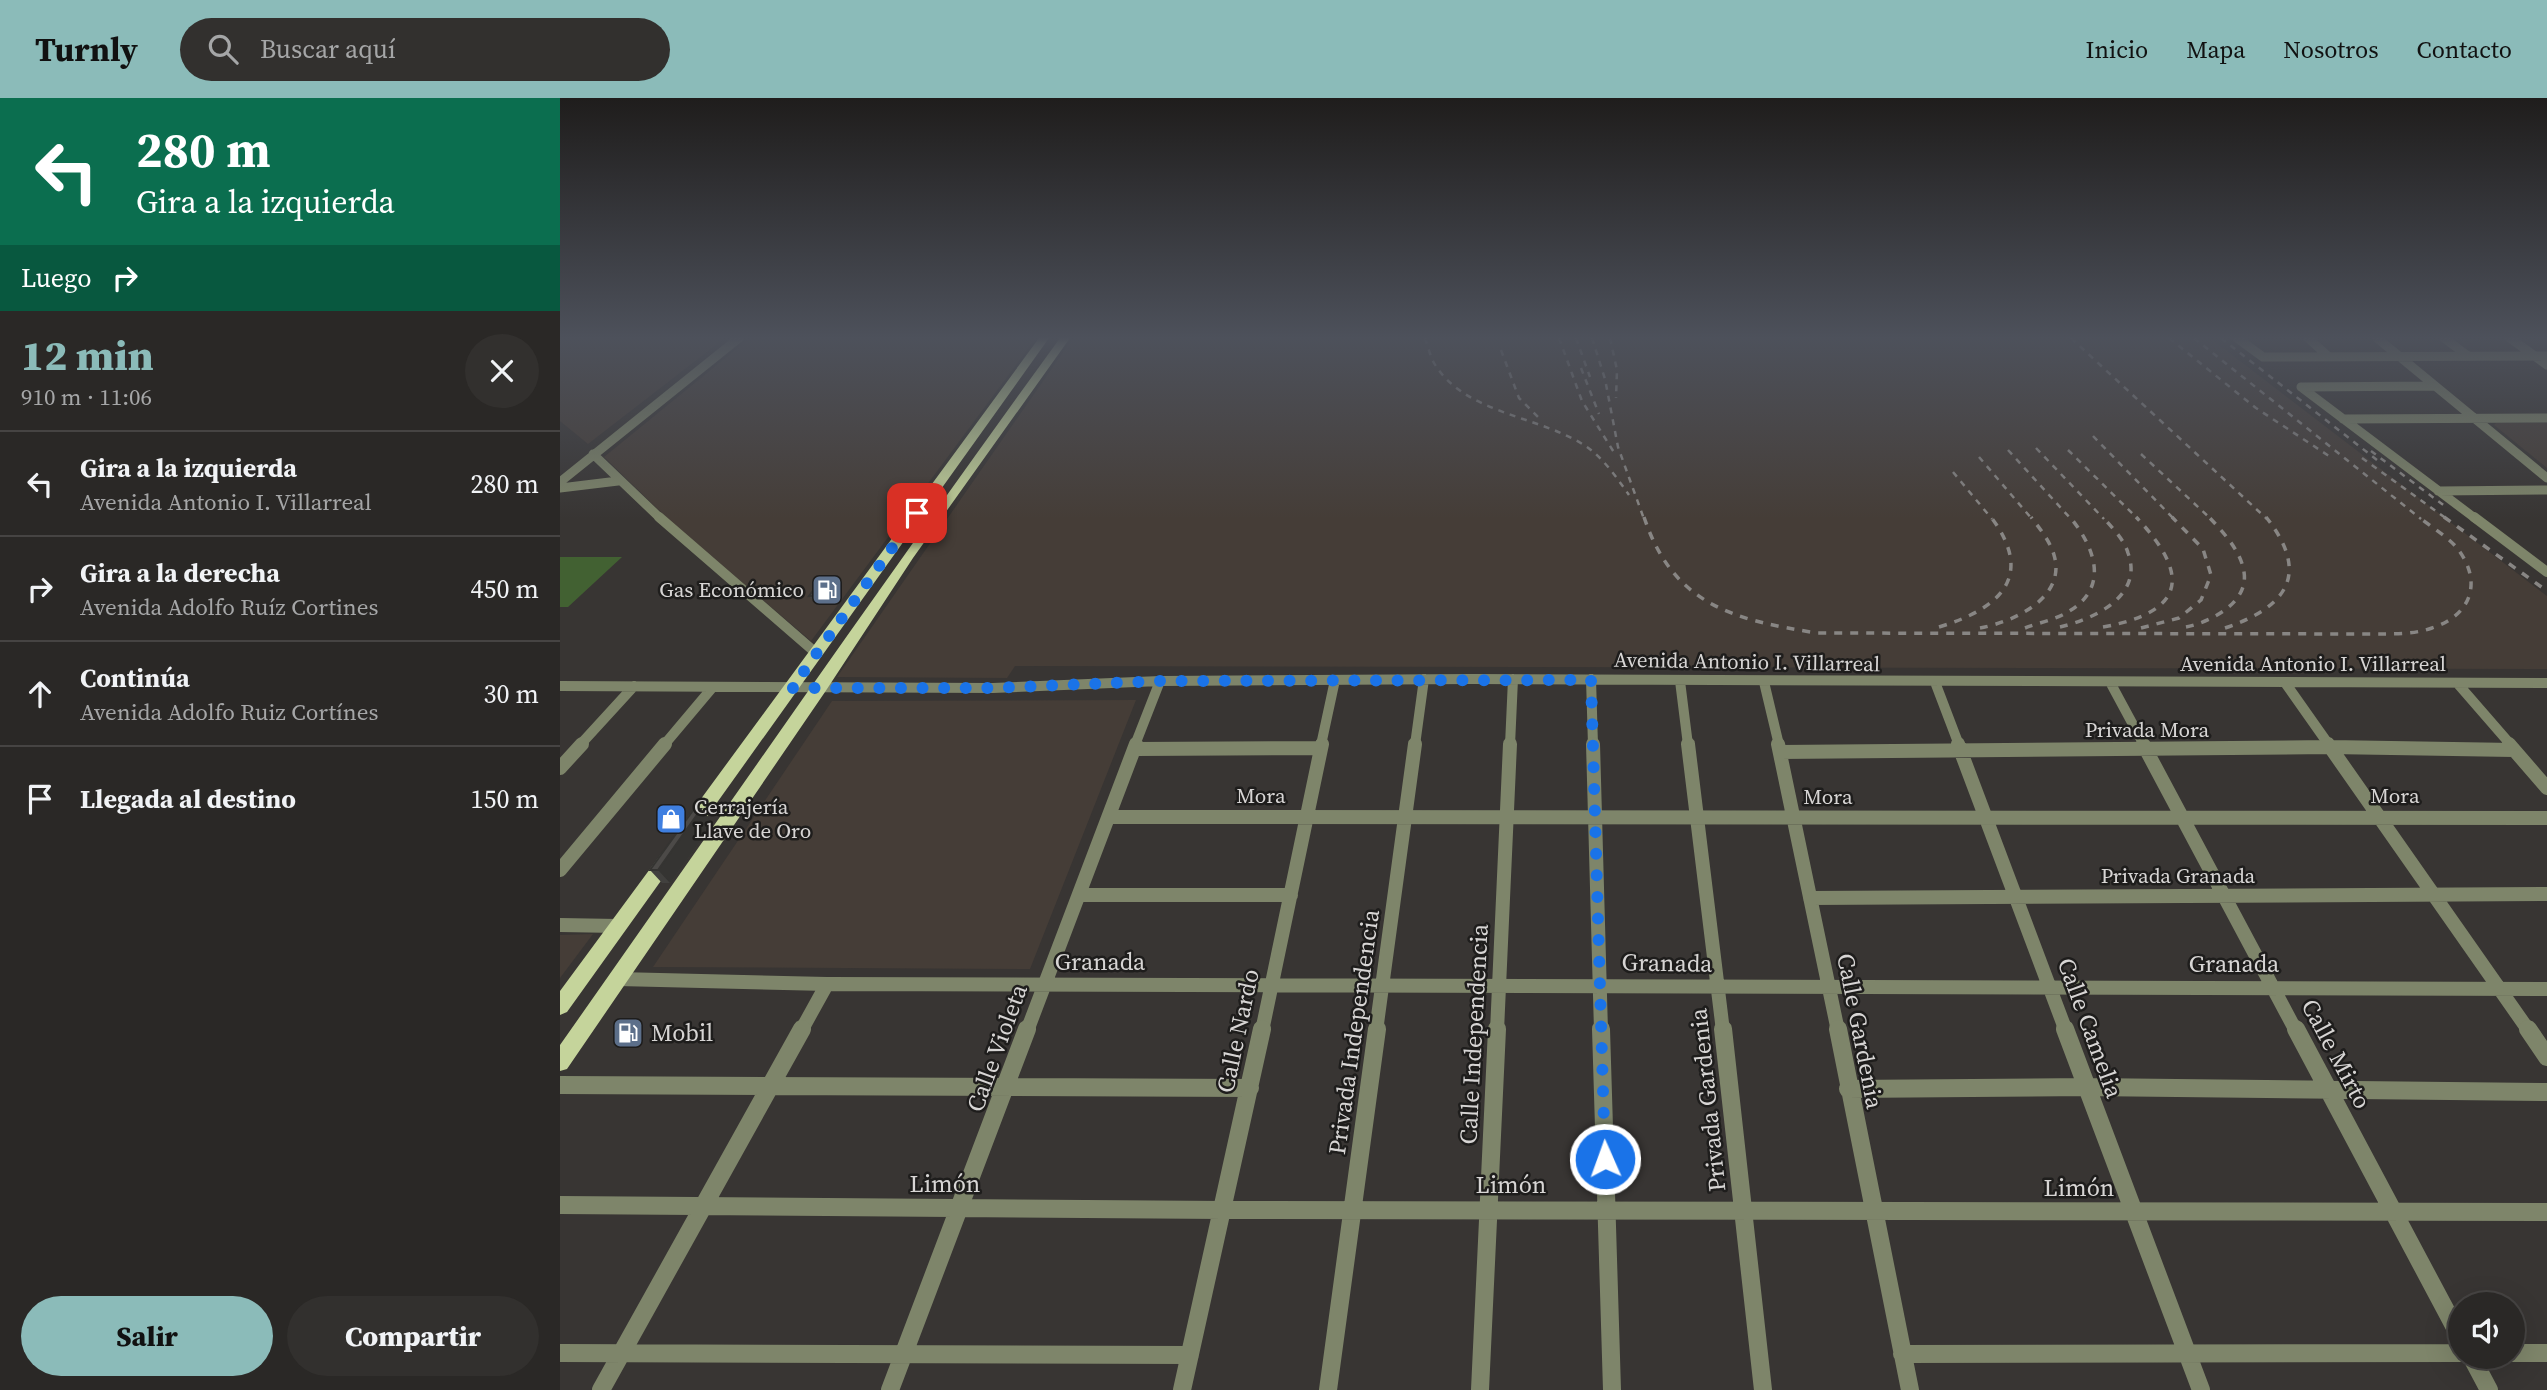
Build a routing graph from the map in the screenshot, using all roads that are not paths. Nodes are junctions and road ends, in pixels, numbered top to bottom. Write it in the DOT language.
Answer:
graph roads {
  1 [pos="663,398"];
  2 [pos="1000,398"];
  3 [pos="1022,398"];
  4 [pos="2316,398"];
  5 [pos="2450,398"];
  6 [pos="2474,418"];
  7 [pos="2547,418"];
  8 [pos="2343,419"];
  9 [pos="593,454"];
  10 [pos="2547,478"];
  11 [pos="618,481"];
  12 [pos="560,482"];
  13 [pos="560,488"];
  14 [pos="2547,490"];
  15 [pos="2438,491"];
  16 [pos="2547,572"];
  17 [pos="816,653"];
  18 [pos="1424,679"];
  19 [pos="1513,679"];
  20 [pos="1335,680"];
  21 [pos="1591,680"];
  22 [pos="1160,681"];
  23 [pos="1679,681"];
  24 [pos="1764,682"];
  25 [pos="1934,682"];
  26 [pos="2110,682"];
  27 [pos="2547,683"];
  28 [pos="2286,684"];
  29 [pos="2458,684"];
  30 [pos="560,686"];
  31 [pos="634,686"];
  32 [pos="712,688"];
  33 [pos="792,688"];
  34 [pos="820,688"];
  35 [pos="2330,747"];
  36 [pos="1321,748"];
  37 [pos="1136,749"];
  38 [pos="2145,749"];
  39 [pos="1961,750"];
  40 [pos="2514,750"];
  41 [pos="1780,752"];
  42 [pos="560,768"];
  43 [pos="2547,788"];
  44 [pos="1109,817"];
  45 [pos="1307,817"];
  46 [pos="1405,817"];
  47 [pos="1507,817"];
  48 [pos="1594,817"];
  49 [pos="1795,817"];
  50 [pos="2181,817"];
  51 [pos="2379,817"];
  52 [pos="1695,818"];
  53 [pos="2547,818"];
  54 [pos="1987,819"];
  55 [pos="560,870"];
  56 [pos="2547,894"];
  57 [pos="1079,895"];
  58 [pos="1291,895"];
  59 [pos="2433,895"];
  60 [pos="2224,897"];
  61 [pos="1810,898"];
  62 [pos="2018,899"];
  63 [pos="560,925"];
  64 [pos="618,926"];
  65 [pos="618,979"];
  66 [pos="827,984"];
  67 [pos="1045,984"];
  68 [pos="1383,984"];
  69 [pos="1498,984"];
  70 [pos="1599,984"];
  71 [pos="1827,985"];
  72 [pos="1270,986"];
  73 [pos="2051,986"];
  74 [pos="1718,987"];
  75 [pos="2272,987"];
  76 [pos="2500,989"];
  77 [pos="2547,989"];
  78 [pos="560,1006"];
  79 [pos="2547,1057"];
  80 [pos="560,1062"];
  81 [pos="560,1085"];
  82 [pos="770,1086"];
  83 [pos="1007,1087"];
  84 [pos="2088,1087"];
  85 [pos="1250,1088"];
  86 [pos="1847,1089"];
  87 [pos="2327,1089"];
  88 [pos="2547,1092"];
  89 [pos="560,1205"];
  90 [pos="703,1208"];
  91 [pos="960,1208"];
  92 [pos="1489,1209"];
  93 [pos="1607,1209"];
  94 [pos="1223,1210"];
  95 [pos="1353,1210"];
  96 [pos="1743,1211"];
  97 [pos="1874,1211"];
  98 [pos="2392,1211"];
  99 [pos="2134,1212"];
  100 [pos="2547,1212"];
  101 [pos="2448,1314"];
  102 [pos="905,1352"];
  103 [pos="560,1353"];
  104 [pos="621,1353"];
  105 [pos="2448,1353"];
  106 [pos="2525,1353"];
  107 [pos="2547,1353"];
  108 [pos="1902,1354"];
  109 [pos="2188,1354"];
  110 [pos="1190,1355"];
  111 [pos="2478,1369"];
  112 [pos="601,1390"];
  113 [pos="890,1390"];
  114 [pos="1182,1390"];
  115 [pos="1328,1390"];
  116 [pos="1480,1390"];
  117 [pos="1612,1390"];
  118 [pos="1763,1390"];
  119 [pos="1910,1390"];
  120 [pos="2201,1390"];
  121 [pos="2489,1390"];
  1 -- 9 [label="street"];
  2 -- 17 [label="main road"];
  3 -- 34 [label="main road"];
  4 -- 8 [label="street"];
  5 -- 6 [label="street"];
  6 -- 7 [label="street"];
  6 -- 8 [label="street"];
  6 -- 10 [label="street"];
  8 -- 15 [label="street"];
  9 -- 11 [label="street"];
  9 -- 12 [label="street"];
  11 -- 13 [label="street"];
  11 -- 17 [label="street"];
  14 -- 15 [label="street"];
  15 -- 16 [label="street"];
  17 -- 33 [label="main road"];
  18 -- 19 [label="street, Avenida Antonio I. Villarreal"];
  18 -- 20 [label="street, Avenida Antonio I. Villarreal"];
  18 -- 46 [label="street, Privada Independencia"];
  19 -- 21 [label="street, Avenida Antonio I. Villarreal"];
  19 -- 47 [label="street, Calle Independencia"];
  20 -- 22 [label="street, Avenida Antonio I. Villarreal"];
  20 -- 36 [label="street, Calle Nardo"];
  21 -- 23 [label="street, Avenida Antonio I. Villarreal"];
  21 -- 48 [label="street"];
  22 -- 34 [label="street, Avenida Antonio I. Villarreal"];
  22 -- 37 [label="street, Calle Violeta"];
  23 -- 24 [label="street, Avenida Antonio I. Villarreal"];
  23 -- 52 [label="street, Privada Gardenia"];
  24 -- 25 [label="street, Avenida Antonio I. Villarreal"];
  24 -- 41 [label="street, Calle Gardenia"];
  25 -- 26 [label="street, Avenida Antonio I. Villarreal"];
  25 -- 39 [label="street, Calle Camelia"];
  26 -- 28 [label="street, Avenida Antonio I. Villarreal"];
  26 -- 38 [label="street, Calle Mirto"];
  27 -- 29 [label="street, Avenida Antonio I. Villarreal"];
  28 -- 29 [label="street, Avenida Antonio I. Villarreal"];
  28 -- 35 [label="street"];
  29 -- 40 [label="street"];
  30 -- 31 [label="street"];
  31 -- 32 [label="street"];
  31 -- 42 [label="street"];
  32 -- 33 [label="street"];
  32 -- 55 [label="street"];
  33 -- 34 [label="street, Avenida Antonio I. Villarreal"];
  33 -- 64 [label="main road"];
  34 -- 65 [label="main road"];
  35 -- 38 [label="street, Privada Mora"];
  35 -- 40 [label="street, Privada Mora"];
  35 -- 51 [label="street"];
  36 -- 37 [label="street"];
  36 -- 45 [label="street, Calle Nardo"];
  37 -- 44 [label="street, Calle Violeta"];
  38 -- 39 [label="street, Privada Mora"];
  38 -- 50 [label="street, Calle Mirto"];
  39 -- 41 [label="street, Privada Mora"];
  39 -- 54 [label="street, Calle Camelia"];
  40 -- 43 [label="street"];
  41 -- 49 [label="street, Calle Gardenia"];
  44 -- 45 [label="street, Mora"];
  44 -- 57 [label="street, Calle Violeta"];
  45 -- 46 [label="street, Mora"];
  45 -- 58 [label="street, Calle Nardo"];
  46 -- 47 [label="street, Mora"];
  46 -- 68 [label="street, Privada Independencia"];
  47 -- 48 [label="street, Mora"];
  47 -- 69 [label="street, Calle Independencia"];
  48 -- 52 [label="street, Mora"];
  48 -- 70 [label="street"];
  49 -- 52 [label="street, Mora"];
  49 -- 54 [label="street, Mora"];
  49 -- 61 [label="street, Calle Gardenia"];
  50 -- 51 [label="street, Mora"];
  50 -- 54 [label="street, Mora"];
  50 -- 60 [label="street, Calle Mirto"];
  51 -- 53 [label="street, Mora"];
  51 -- 59 [label="street"];
  52 -- 74 [label="street, Privada Gardenia"];
  54 -- 62 [label="street, Calle Camelia"];
  56 -- 59 [label="street, Privada Granada"];
  57 -- 58 [label="street"];
  57 -- 67 [label="street, Calle Violeta"];
  58 -- 72 [label="street, Calle Nardo"];
  59 -- 60 [label="street, Privada Granada"];
  59 -- 76 [label="street"];
  60 -- 62 [label="street, Privada Granada"];
  60 -- 75 [label="street, Calle Mirto"];
  61 -- 62 [label="street, Privada Granada"];
  61 -- 71 [label="street, Calle Gardenia"];
  62 -- 73 [label="street, Calle Camelia"];
  63 -- 64 [label="street"];
  64 -- 78 [label="main road"];
  65 -- 66 [label="street, Granada"];
  65 -- 80 [label="main road"];
  66 -- 67 [label="street, Granada"];
  66 -- 82 [label="street"];
  67 -- 72 [label="street, Granada"];
  67 -- 83 [label="street, Calle Violeta"];
  68 -- 69 [label="street, Granada"];
  68 -- 72 [label="street, Granada"];
  68 -- 95 [label="street, Privada Independencia"];
  69 -- 70 [label="street, Granada"];
  69 -- 92 [label="street, Calle Independencia"];
  70 -- 74 [label="street, Granada"];
  70 -- 93 [label="street"];
  71 -- 73 [label="street, Granada"];
  71 -- 74 [label="street, Granada"];
  71 -- 86 [label="street, Calle Gardenia"];
  72 -- 85 [label="street, Calle Nardo"];
  73 -- 75 [label="street, Granada"];
  73 -- 84 [label="street, Calle Camelia"];
  74 -- 96 [label="street, Privada Gardenia"];
  75 -- 76 [label="street, Granada"];
  75 -- 87 [label="street, Calle Mirto"];
  76 -- 77 [label="street, Granada"];
  76 -- 79 [label="street"];
  81 -- 82 [label="street"];
  82 -- 83 [label="street"];
  82 -- 90 [label="street"];
  83 -- 85 [label="street"];
  83 -- 91 [label="street, Calle Violeta"];
  84 -- 86 [label="street"];
  84 -- 87 [label="street"];
  84 -- 99 [label="street, Calle Camelia"];
  85 -- 94 [label="street, Calle Nardo"];
  86 -- 97 [label="street, Calle Gardenia"];
  87 -- 88 [label="street"];
  87 -- 98 [label="street, Calle Mirto"];
  89 -- 90 [label="street, Limón"];
  90 -- 91 [label="street, Limón"];
  90 -- 104 [label="street"];
  91 -- 94 [label="street, Limón"];
  91 -- 102 [label="street, Calle Violeta"];
  92 -- 93 [label="street, Limón"];
  92 -- 95 [label="street, Limón"];
  92 -- 116 [label="street, Calle Independencia"];
  93 -- 96 [label="street, Limón"];
  93 -- 117 [label="street"];
  94 -- 95 [label="street, Limón"];
  94 -- 110 [label="street, Calle Nardo"];
  95 -- 115 [label="street, Privada Independencia"];
  96 -- 97 [label="street, Limón"];
  96 -- 118 [label="street, Privada Gardenia"];
  97 -- 99 [label="street, Limón"];
  97 -- 108 [label="street, Calle Gardenia"];
  98 -- 99 [label="street, Limón"];
  98 -- 100 [label="street, Limón"];
  98 -- 101 [label="street, Calle Mirto"];
  99 -- 109 [label="street, Calle Camelia"];
  102 -- 104 [label="street"];
  102 -- 110 [label="street"];
  102 -- 113 [label="street, Calle Violeta"];
  103 -- 104 [label="street"];
  104 -- 112 [label="street"];
  105 -- 109 [label="street"];
  106 -- 107 [label="street"];
  108 -- 109 [label="street"];
  108 -- 119 [label="street, Calle Gardenia"];
  109 -- 120 [label="street, Calle Camelia"];
  110 -- 114 [label="street, Calle Nardo"];
  111 -- 121 [label="street"];
}
